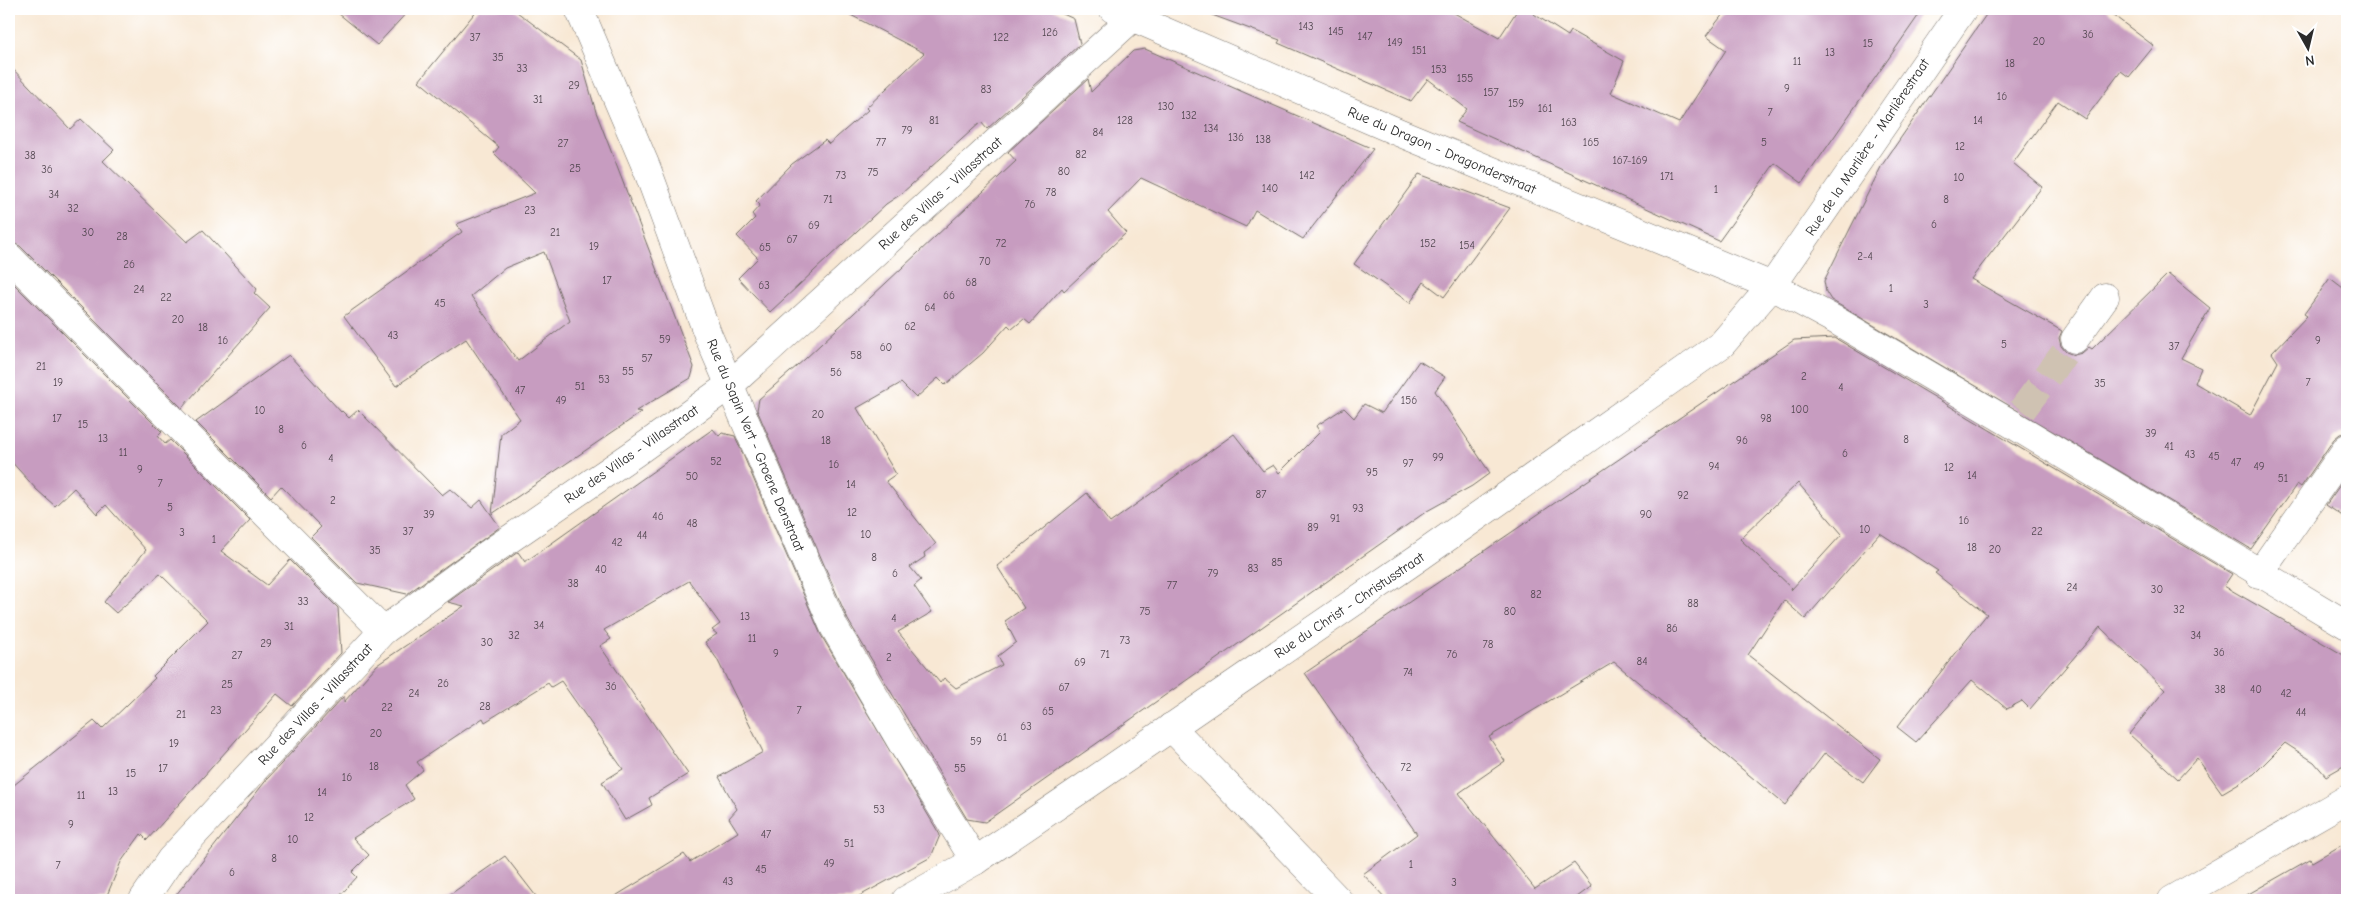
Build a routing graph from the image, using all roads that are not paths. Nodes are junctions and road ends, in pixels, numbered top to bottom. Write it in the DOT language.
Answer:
graph roads {
  1 [pos="579,9"];
  2 [pos="1963,9"];
  3 [pos="1130,12"];
  4 [pos="9,257"];
  5 [pos="1772,286"];
  6 [pos="2105,297"];
  7 [pos="2075,339"];
  8 [pos="731,384"];
  9 [pos="2347,448"];
  10 [pos="2259,574"];
  11 [pos="2347,625"];
  12 [pos="383,631"];
  13 [pos="1171,727"];
  14 [pos="2347,799"];
  15 [pos="975,861"];
  16 [pos="143,900"];
  17 [pos="906,900"];
  18 [pos="1338,900"];
  19 [pos="2172,900"];
  1 -- 8 [label="street, Rue du Sapin Vert - Groene Denstraat"];
  2 -- 5 [label="street, Rue de la Marlière - Marlièrestraat"];
  3 -- 5 [label="street, Rue du Dragon - Dragonderstraat"];
  3 -- 8 [label="street, Rue des Villas - Villasstraat"];
  4 -- 12 [label="street"];
  5 -- 10 [label="street, Rue du Dragon - Dragonderstraat"];
  5 -- 13 [label="street, Rue du Christ - Christusstraat"];
  6 -- 7 [label="street"];
  8 -- 12 [label="street, Rue des Villas - Villasstraat"];
  8 -- 15 [label="street, Rue du Sapin Vert - Groene Denstraat"];
  9 -- 10 [label="street"];
  10 -- 11 [label="street, Rue du Dragon - Dragonderstraat"];
  12 -- 16 [label="street, Rue des Villas - Villasstraat"];
  13 -- 15 [label="street, Rue du Christ - Christusstraat"];
  13 -- 18 [label="street"];
  14 -- 19 [label="street"];
  15 -- 17 [label="street, Rue du Christ - Christusstraat"];
}
